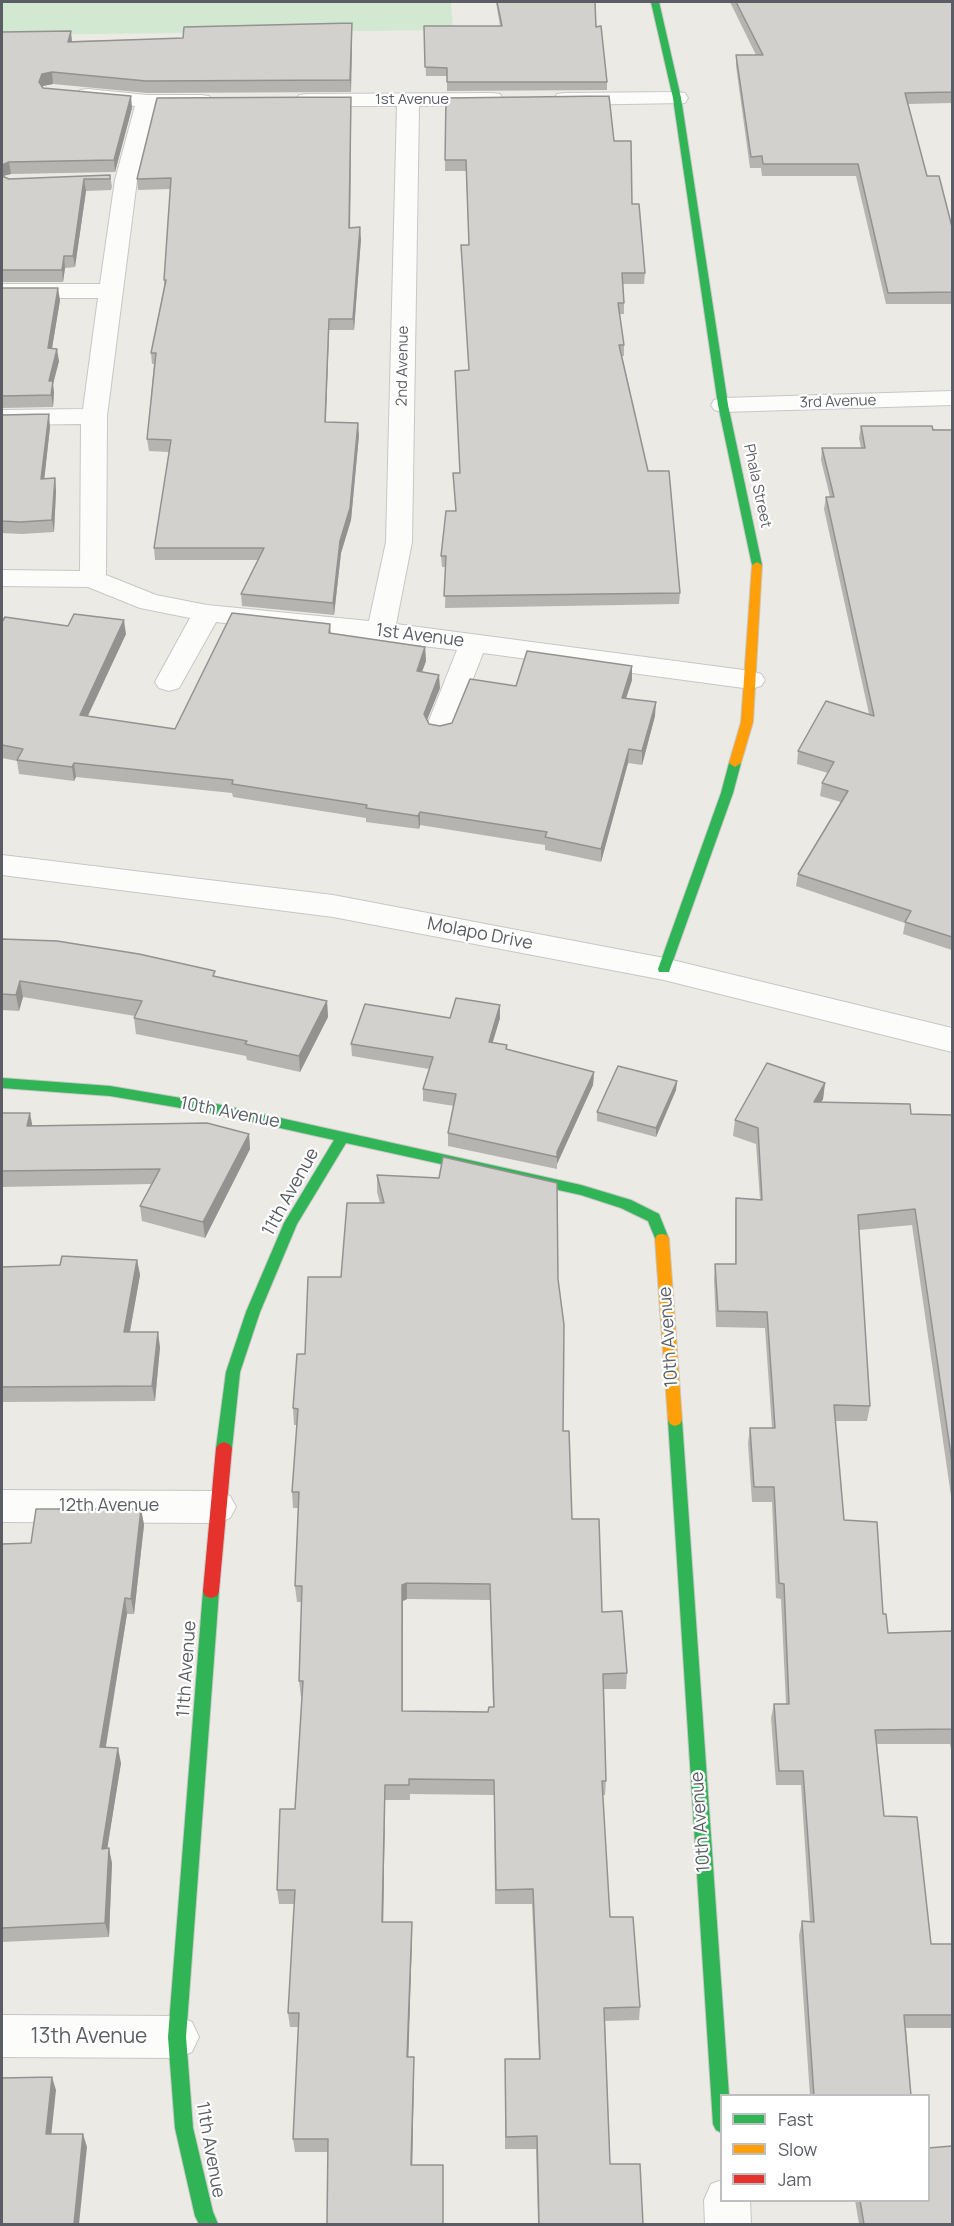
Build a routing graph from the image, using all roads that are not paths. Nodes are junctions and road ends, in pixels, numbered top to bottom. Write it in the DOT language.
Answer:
graph roads {
  1 [pos="655,2"];
  2 [pos="71,93"];
  3 [pos="677,98"];
  4 [pos="513,99"];
  5 [pos="548,99"];
  6 [pos="290,100"];
  7 [pos="408,100"];
  8 [pos="147,101"];
  9 [pos="218,101"];
  10 [pos="2,291"];
  11 [pos="111,291"];
  12 [pos="952,398"];
  13 [pos="723,405"];
  14 [pos="94,416"];
  15 [pos="2,417"];
  16 [pos="2,578"];
  17 [pos="93,579"];
  18 [pos="207,614"];
  19 [pos="381,631"];
  20 [pos="473,644"];
  21 [pos="751,680"];
  22 [pos="169,682"];
  23 [pos="440,728"];
  24 [pos="2,865"];
  25 [pos="664,969"];
  26 [pos="952,1040"];
  27 [pos="2,1083"];
  28 [pos="343,1137"];
  29 [pos="2,1506"];
  30 [pos="218,1507"];
  31 [pos="2,2036"];
  32 [pos="177,2037"];
  33 [pos="720,2094"];
  34 [pos="727,2202"];
  35 [pos="209,2224"];
  36 [pos="728,2224"];
  1 -- 3 [label="street, Phala Street"];
  2 -- 8 [label="street"];
  3 -- 5 [label="street"];
  3 -- 13 [label="street, Phala Street"];
  4 -- 7 [label="street, 1st Avenue"];
  6 -- 7 [label="street, 1st Avenue"];
  7 -- 19 [label="street, 2nd Avenue"];
  8 -- 9 [label="street"];
  8 -- 11 [label="street"];
  10 -- 11 [label="street"];
  11 -- 14 [label="street"];
  12 -- 13 [label="street, 3rd Avenue"];
  13 -- 21 [label="street, Phala Street"];
  14 -- 15 [label="street"];
  14 -- 17 [label="street"];
  16 -- 17 [label="street, 1st Avenue"];
  17 -- 18 [label="street, 1st Avenue"];
  18 -- 19 [label="street, 1st Avenue"];
  18 -- 22 [label="street"];
  19 -- 20 [label="street, 1st Avenue"];
  20 -- 21 [label="street, 1st Avenue"];
  20 -- 23 [label="street"];
  21 -- 25 [label="street, Phala Street"];
  24 -- 25 [label="street, Molapo Drive"];
  25 -- 26 [label="street, Molapo Drive"];
  27 -- 28 [label="street, 10th Avenue"];
  28 -- 30 [label="street, 11th Avenue"];
  28 -- 33 [label="street, 10th Avenue"];
  29 -- 30 [label="street, 12th Avenue"];
  30 -- 32 [label="street, 11th Avenue"];
  31 -- 32 [label="street, 13th Avenue"];
  32 -- 35 [label="street, 11th Avenue"];
  34 -- 36 [label="street"];
}
